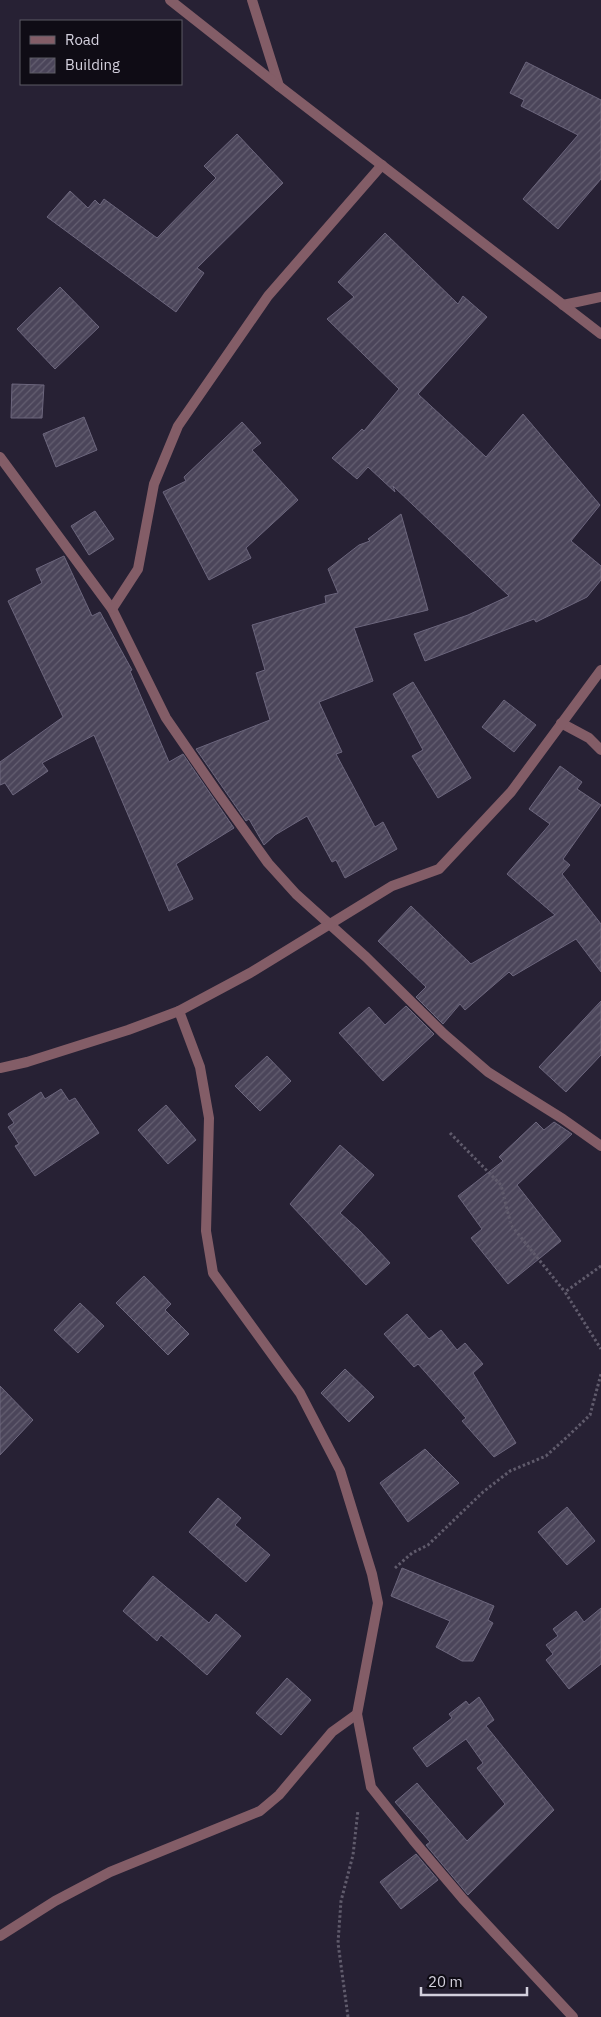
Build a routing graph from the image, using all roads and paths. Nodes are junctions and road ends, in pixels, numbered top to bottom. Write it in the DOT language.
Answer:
graph roads {
  1 [pos="170,0"];
  2 [pos="252,0"];
  3 [pos="279,86"];
  4 [pos="382,165"];
  5 [pos="601,297"];
  6 [pos="563,305"];
  7 [pos="601,334"];
  8 [pos="0,457"];
  9 [pos="112,609"];
  10 [pos="601,670"];
  11 [pos="562,723"];
  12 [pos="601,750"];
  13 [pos="330,925"];
  14 [pos="178,1011"];
  15 [pos="0,1068"];
  16 [pos="450,1133"];
  17 [pos="601,1146"];
  18 [pos="601,1266"];
  19 [pos="565,1292"];
  20 [pos="601,1349"];
  21 [pos="601,1374"];
  22 [pos="378,1603"];
  23 [pos="357,1714"];
  24 [pos="358,1806"];
  25 [pos="0,1936"];
  26 [pos="348,2017"];
  27 [pos="573,2017"];
  1 -- 3 [label="street"];
  2 -- 3 [label="street"];
  3 -- 4 [label="street"];
  4 -- 6 [label="street"];
  4 -- 9 [label="street"];
  5 -- 6 [label="street"];
  6 -- 7 [label="street"];
  8 -- 9 [label="street"];
  9 -- 13 [label="street"];
  10 -- 11 [label="street"];
  11 -- 12 [label="street"];
  11 -- 13 [label="street"];
  13 -- 14 [label="street"];
  13 -- 17 [label="street"];
  14 -- 15 [label="street"];
  14 -- 22 [label="street"];
  16 -- 19 [label="path"];
  18 -- 19 [label="path"];
  19 -- 20 [label="path"];
  21 -- 22 [label="path"];
  22 -- 23 [label="street"];
  23 -- 25 [label="street"];
  23 -- 27 [label="street"];
  24 -- 26 [label="path"];
}
